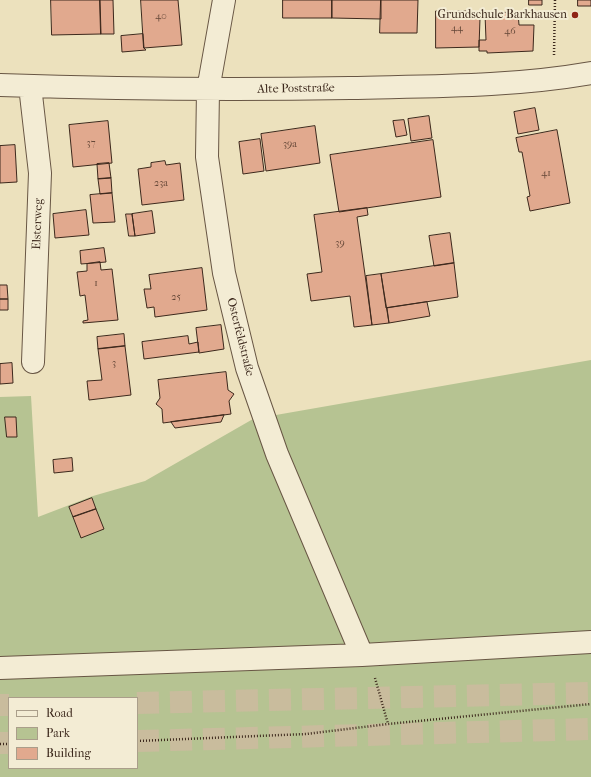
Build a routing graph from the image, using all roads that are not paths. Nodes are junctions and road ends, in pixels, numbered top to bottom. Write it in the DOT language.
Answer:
graph roads {
  1 [pos="224,0"];
  2 [pos="591,73"];
  3 [pos="0,85"];
  4 [pos="30,86"];
  5 [pos="208,90"];
  6 [pos="33,362"];
  7 [pos="591,642"];
  8 [pos="362,655"];
  9 [pos="0,668"];
  1 -- 5 [label="street, Osterfeldstraße"];
  2 -- 5 [label="street, Alte Poststraße"];
  3 -- 4 [label="street, Alte Poststraße"];
  4 -- 5 [label="street, Alte Poststraße"];
  4 -- 6 [label="street, Elsterweg"];
  5 -- 8 [label="street, Osterfeldstraße"];
  7 -- 8 [label="street"];
  8 -- 9 [label="street"];
}
